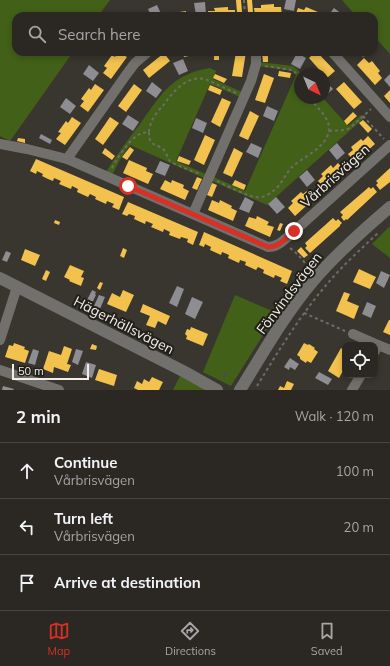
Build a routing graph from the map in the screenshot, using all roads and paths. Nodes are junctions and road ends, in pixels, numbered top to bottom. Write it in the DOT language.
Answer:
graph roads {
  1 [pos="244,0"];
  2 [pos="245,12"];
  3 [pos="143,56"];
  4 [pos="256,56"];
  5 [pos="336,56"];
  6 [pos="256,64"];
  7 [pos="294,72"];
  8 [pos="245,96"];
  9 [pos="315,104"];
  10 [pos="390,117"];
  11 [pos="329,131"];
  12 [pos="149,132"];
  13 [pos="0,144"];
  14 [pos="390,145"];
  15 [pos="67,159"];
  16 [pos="108,177"];
  17 [pos="209,178"];
  18 [pos="390,206"];
  19 [pos="192,214"];
  20 [pos="382,230"];
  21 [pos="282,242"];
  22 [pos="312,274"];
  23 [pos="0,278"];
  24 [pos="17,287"];
  25 [pos="304,313"];
  26 [pos="354,334"];
  27 [pos="0,340"];
  28 [pos="367,342"];
  29 [pos="378,348"];
  30 [pos="390,350"];
  31 [pos="0,370"];
  32 [pos="359,378"];
  33 [pos="59,390"];
  34 [pos="217,390"];
  35 [pos="240,390"];
  36 [pos="254,390"];
  37 [pos="352,390"];
  1 -- 2 [label="path"];
  3 -- 15 [label="street"];
  4 -- 6 [label="street"];
  5 -- 10 [label="street"];
  6 -- 7 [label="path"];
  6 -- 8 [label="street"];
  8 -- 12 [label="path"];
  8 -- 17 [label="street"];
  9 -- 11 [label="path"];
  11 -- 14 [label="path"];
  11 -- 17 [label="path"];
  12 -- 16 [label="path"];
  12 -- 17 [label="path"];
  13 -- 15 [label="street"];
  14 -- 21 [label="street, Vårbrisvägen"];
  15 -- 16 [label="street"];
  16 -- 19 [label="street"];
  17 -- 19 [label="street"];
  18 -- 35 [label="street, Fönvindsvägen"];
  19 -- 21 [label="street"];
  20 -- 25 [label="path"];
  21 -- 22 [label="path"];
  23 -- 24 [label="street, Hägerhällsvägen"];
  24 -- 27 [label="street"];
  24 -- 34 [label="street, Hägerhällsvägen"];
  25 -- 26 [label="path"];
  25 -- 36 [label="path"];
  26 -- 28 [label="street"];
  29 -- 30 [label="street"];
  31 -- 33 [label="street"];
  32 -- 37 [label="street"];
}
